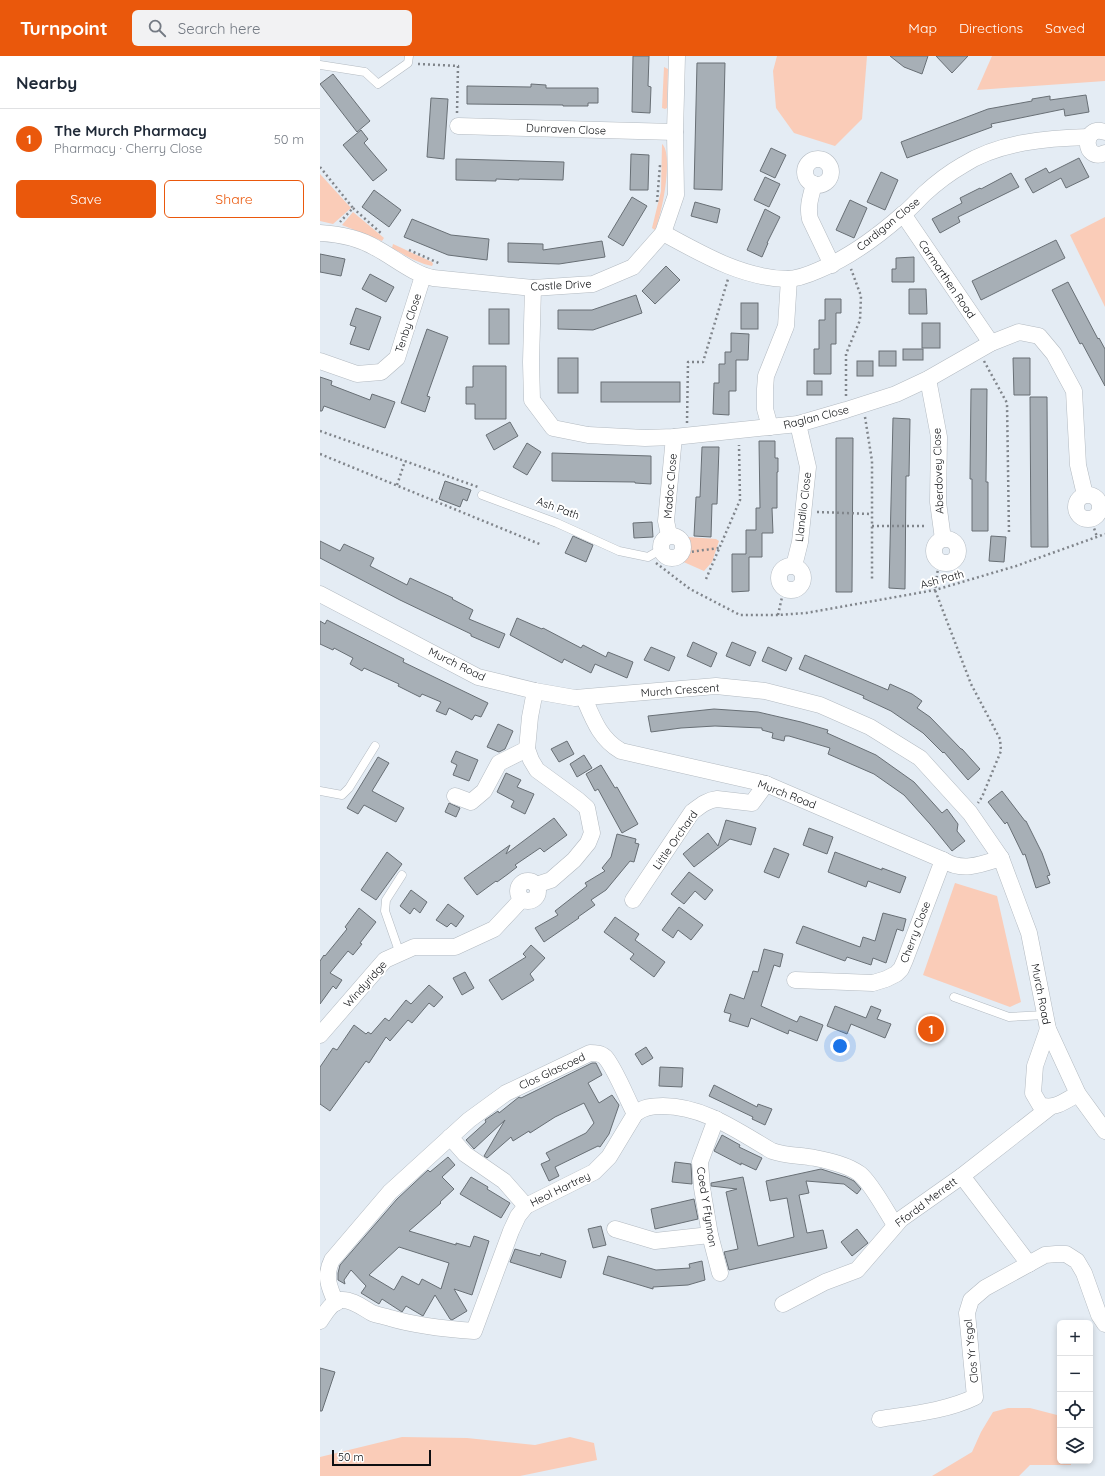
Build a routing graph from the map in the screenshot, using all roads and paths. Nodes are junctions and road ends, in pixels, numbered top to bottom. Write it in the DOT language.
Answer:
graph roads {
  1 [pos="677,56"];
  2 [pos="408,60"];
  3 [pos="320,65"];
  4 [pos="458,126"];
  5 [pos="675,132"];
  6 [pos="1105,132"];
  7 [pos="1089,137"];
  8 [pos="1105,153"];
  9 [pos="660,161"];
  10 [pos="320,168"];
  11 [pos="814,184"];
  12 [pos="656,205"];
  13 [pos="353,208"];
  14 [pos="904,214"];
  15 [pos="325,233"];
  16 [pos="663,233"];
  17 [pos="385,236"];
  18 [pos="406,248"];
  19 [pos="846,257"];
  20 [pos="446,265"];
  21 [pos="832,265"];
  22 [pos="731,267"];
  23 [pos="423,276"];
  24 [pos="789,279"];
  25 [pos="533,288"];
  26 [pos="984,347"];
  27 [pos="320,361"];
  28 [pos="928,379"];
  29 [pos="862,405"];
  30 [pos="846,410"];
  31 [pos="798,424"];
  32 [pos="770,427"];
  33 [pos="739,430"];
  34 [pos="320,431"];
  35 [pos="680,436"];
  36 [pos="320,454"];
  37 [pos="405,461"];
  38 [pos="397,484"];
  39 [pos="481,492"];
  40 [pos="804,512"];
  41 [pos="872,514"];
  42 [pos="1091,519"];
  43 [pos="872,526"];
  44 [pos="942,533"];
  45 [pos="1009,534"];
  46 [pos="1105,534"];
  47 [pos="670,535"];
  48 [pos="1097,537"];
  49 [pos="542,544"];
  50 [pos="719,548"];
  51 [pos="654,553"];
  52 [pos="682,553"];
  53 [pos="939,561"];
  54 [pos="706,579"];
  55 [pos="872,579"];
  56 [pos="784,588"];
  57 [pos="935,590"];
  58 [pos="320,594"];
  59 [pos="778,615"];
  60 [pos="535,691"];
  61 [pos="584,698"];
  62 [pos="375,746"];
  63 [pos="527,750"];
  64 [pos="766,784"];
  65 [pos="320,791"];
  66 [pos="455,796"];
  67 [pos="970,813"];
  68 [pos="1000,858"];
  69 [pos="943,860"];
  70 [pos="402,875"];
  71 [pos="633,900"];
  72 [pos="400,954"];
  73 [pos="795,980"];
  74 [pos="954,998"];
  75 [pos="1046,1022"];
  76 [pos="320,1035"];
  77 [pos="1078,1094"];
  78 [pos="1049,1108"];
  79 [pos="635,1114"];
  80 [pos="716,1119"];
  81 [pos="1105,1131"];
  82 [pos="450,1136"];
  83 [pos="962,1176"];
  84 [pos="526,1206"];
  85 [pos="895,1225"];
  86 [pos="615,1229"];
  87 [pos="710,1235"];
  88 [pos="1029,1264"];
  89 [pos="720,1273"];
  90 [pos="336,1303"];
  91 [pos="783,1304"];
  92 [pos="320,1321"];
  93 [pos="1105,1324"];
  94 [pos="880,1419"];
  1 -- 5 [label="street, Castle Drive"];
  2 -- 3 [label="lane"];
  2 -- 4 [label="path"];
  4 -- 5 [label="street, Dunraven Close"];
  5 -- 16 [label="street, Castle Drive"];
  6 -- 7 [label="street, Cardigan Close"];
  7 -- 8 [label="street"];
  7 -- 14 [label="street, Cardigan Close"];
  9 -- 12 [label="path"];
  10 -- 13 [label="path"];
  11 -- 21 [label="street"];
  13 -- 15 [label="path"];
  13 -- 17 [label="path"];
  14 -- 19 [label="street, Cardigan Close"];
  14 -- 26 [label="street, Carmarthen Road"];
  15 -- 23 [label="street, Castle Drive"];
  16 -- 22 [label="street, Cardigan Close"];
  16 -- 25 [label="street, Castle Drive"];
  18 -- 20 [label="path"];
  19 -- 21 [label="street, Cardigan Close"];
  19 -- 30 [label="path"];
  21 -- 24 [label="street, Cardigan Close"];
  22 -- 24 [label="street, Cardigan Close"];
  22 -- 35 [label="path"];
  23 -- 25 [label="street, Castle Drive"];
  23 -- 27 [label="street, Tenby Close"];
  24 -- 32 [label="street"];
  25 -- 35 [label="street, Raglan Close"];
  26 -- 28 [label="street, Raglan Close"];
  26 -- 42 [label="street, Raglan Close"];
  26 -- 45 [label="path"];
  28 -- 29 [label="street, Raglan Close"];
  28 -- 44 [label="street, Aberdovey Close"];
  29 -- 30 [label="street, Raglan Close"];
  29 -- 41 [label="path"];
  30 -- 31 [label="street, Raglan Close"];
  31 -- 32 [label="street, Raglan Close"];
  31 -- 40 [label="street, Llandilo Close"];
  32 -- 33 [label="street, Raglan Close"];
  33 -- 35 [label="street, Raglan Close"];
  33 -- 50 [label="path"];
  34 -- 37 [label="path"];
  35 -- 47 [label="street, Madoc Close"];
  36 -- 38 [label="path"];
  37 -- 38 [label="path"];
  37 -- 39 [label="path"];
  38 -- 49 [label="path"];
  39 -- 51 [label="lane"];
  40 -- 41 [label="path"];
  40 -- 56 [label="street, Llandilo Close"];
  41 -- 43 [label="path"];
  42 -- 48 [label="path"];
  43 -- 44 [label="path"];
  43 -- 55 [label="path"];
  44 -- 53 [label="street"];
  46 -- 48 [label="path, Ash Path"];
  47 -- 51 [label="street, Madoc Close"];
  47 -- 52 [label="street, Madoc Close"];
  48 -- 57 [label="path, Ash Path"];
  50 -- 52 [label="path"];
  50 -- 54 [label="path"];
  51 -- 52 [label="street"];
  51 -- 59 [label="path, Ash Path"];
  53 -- 57 [label="path"];
  56 -- 59 [label="path"];
  57 -- 59 [label="path, Ash Path"];
  57 -- 67 [label="path"];
  58 -- 60 [label="street, Murch Road"];
  60 -- 61 [label="street, Murch Road"];
  60 -- 63 [label="street"];
  61 -- 64 [label="street, Murch Road"];
  61 -- 67 [label="street, Murch Crescent"];
  62 -- 65 [label="lane"];
  63 -- 66 [label="street"];
  63 -- 72 [label="street, Windyridge"];
  64 -- 69 [label="street, Murch Road"];
  64 -- 71 [label="street, Little Orchard"];
  67 -- 68 [label="street, Murch Crescent"];
  68 -- 69 [label="street, Murch Road"];
  68 -- 75 [label="street, Murch Road"];
  69 -- 73 [label="street, Cherry Close"];
  70 -- 72 [label="lane"];
  72 -- 76 [label="street, Windyridge"];
  74 -- 75 [label="lane"];
  75 -- 77 [label="street, Murch Road"];
  75 -- 78 [label="street"];
  77 -- 78 [label="street, Ffordd Merrett"];
  77 -- 81 [label="street, Murch Road"];
  78 -- 83 [label="street, Ffordd Merrett"];
  79 -- 80 [label="street"];
  79 -- 82 [label="street, Clos Glascoed"];
  79 -- 84 [label="street, Heol Hartrey"];
  80 -- 85 [label="street"];
  80 -- 87 [label="street, Coed Y Ffynnon"];
  82 -- 84 [label="street"];
  82 -- 90 [label="street, Clos Glascoed"];
  83 -- 85 [label="street, Ffordd Merrett"];
  83 -- 88 [label="street"];
  84 -- 90 [label="street, Heol Hartrey"];
  85 -- 91 [label="street, Ffordd Merrett"];
  86 -- 87 [label="street, Coed Y Ffynnon"];
  87 -- 89 [label="street, Coed Y Ffynnon"];
  88 -- 93 [label="street, Clos Yr Ysgol"];
  88 -- 94 [label="street, Clos Yr Ysgol"];
  90 -- 92 [label="street"];
}
